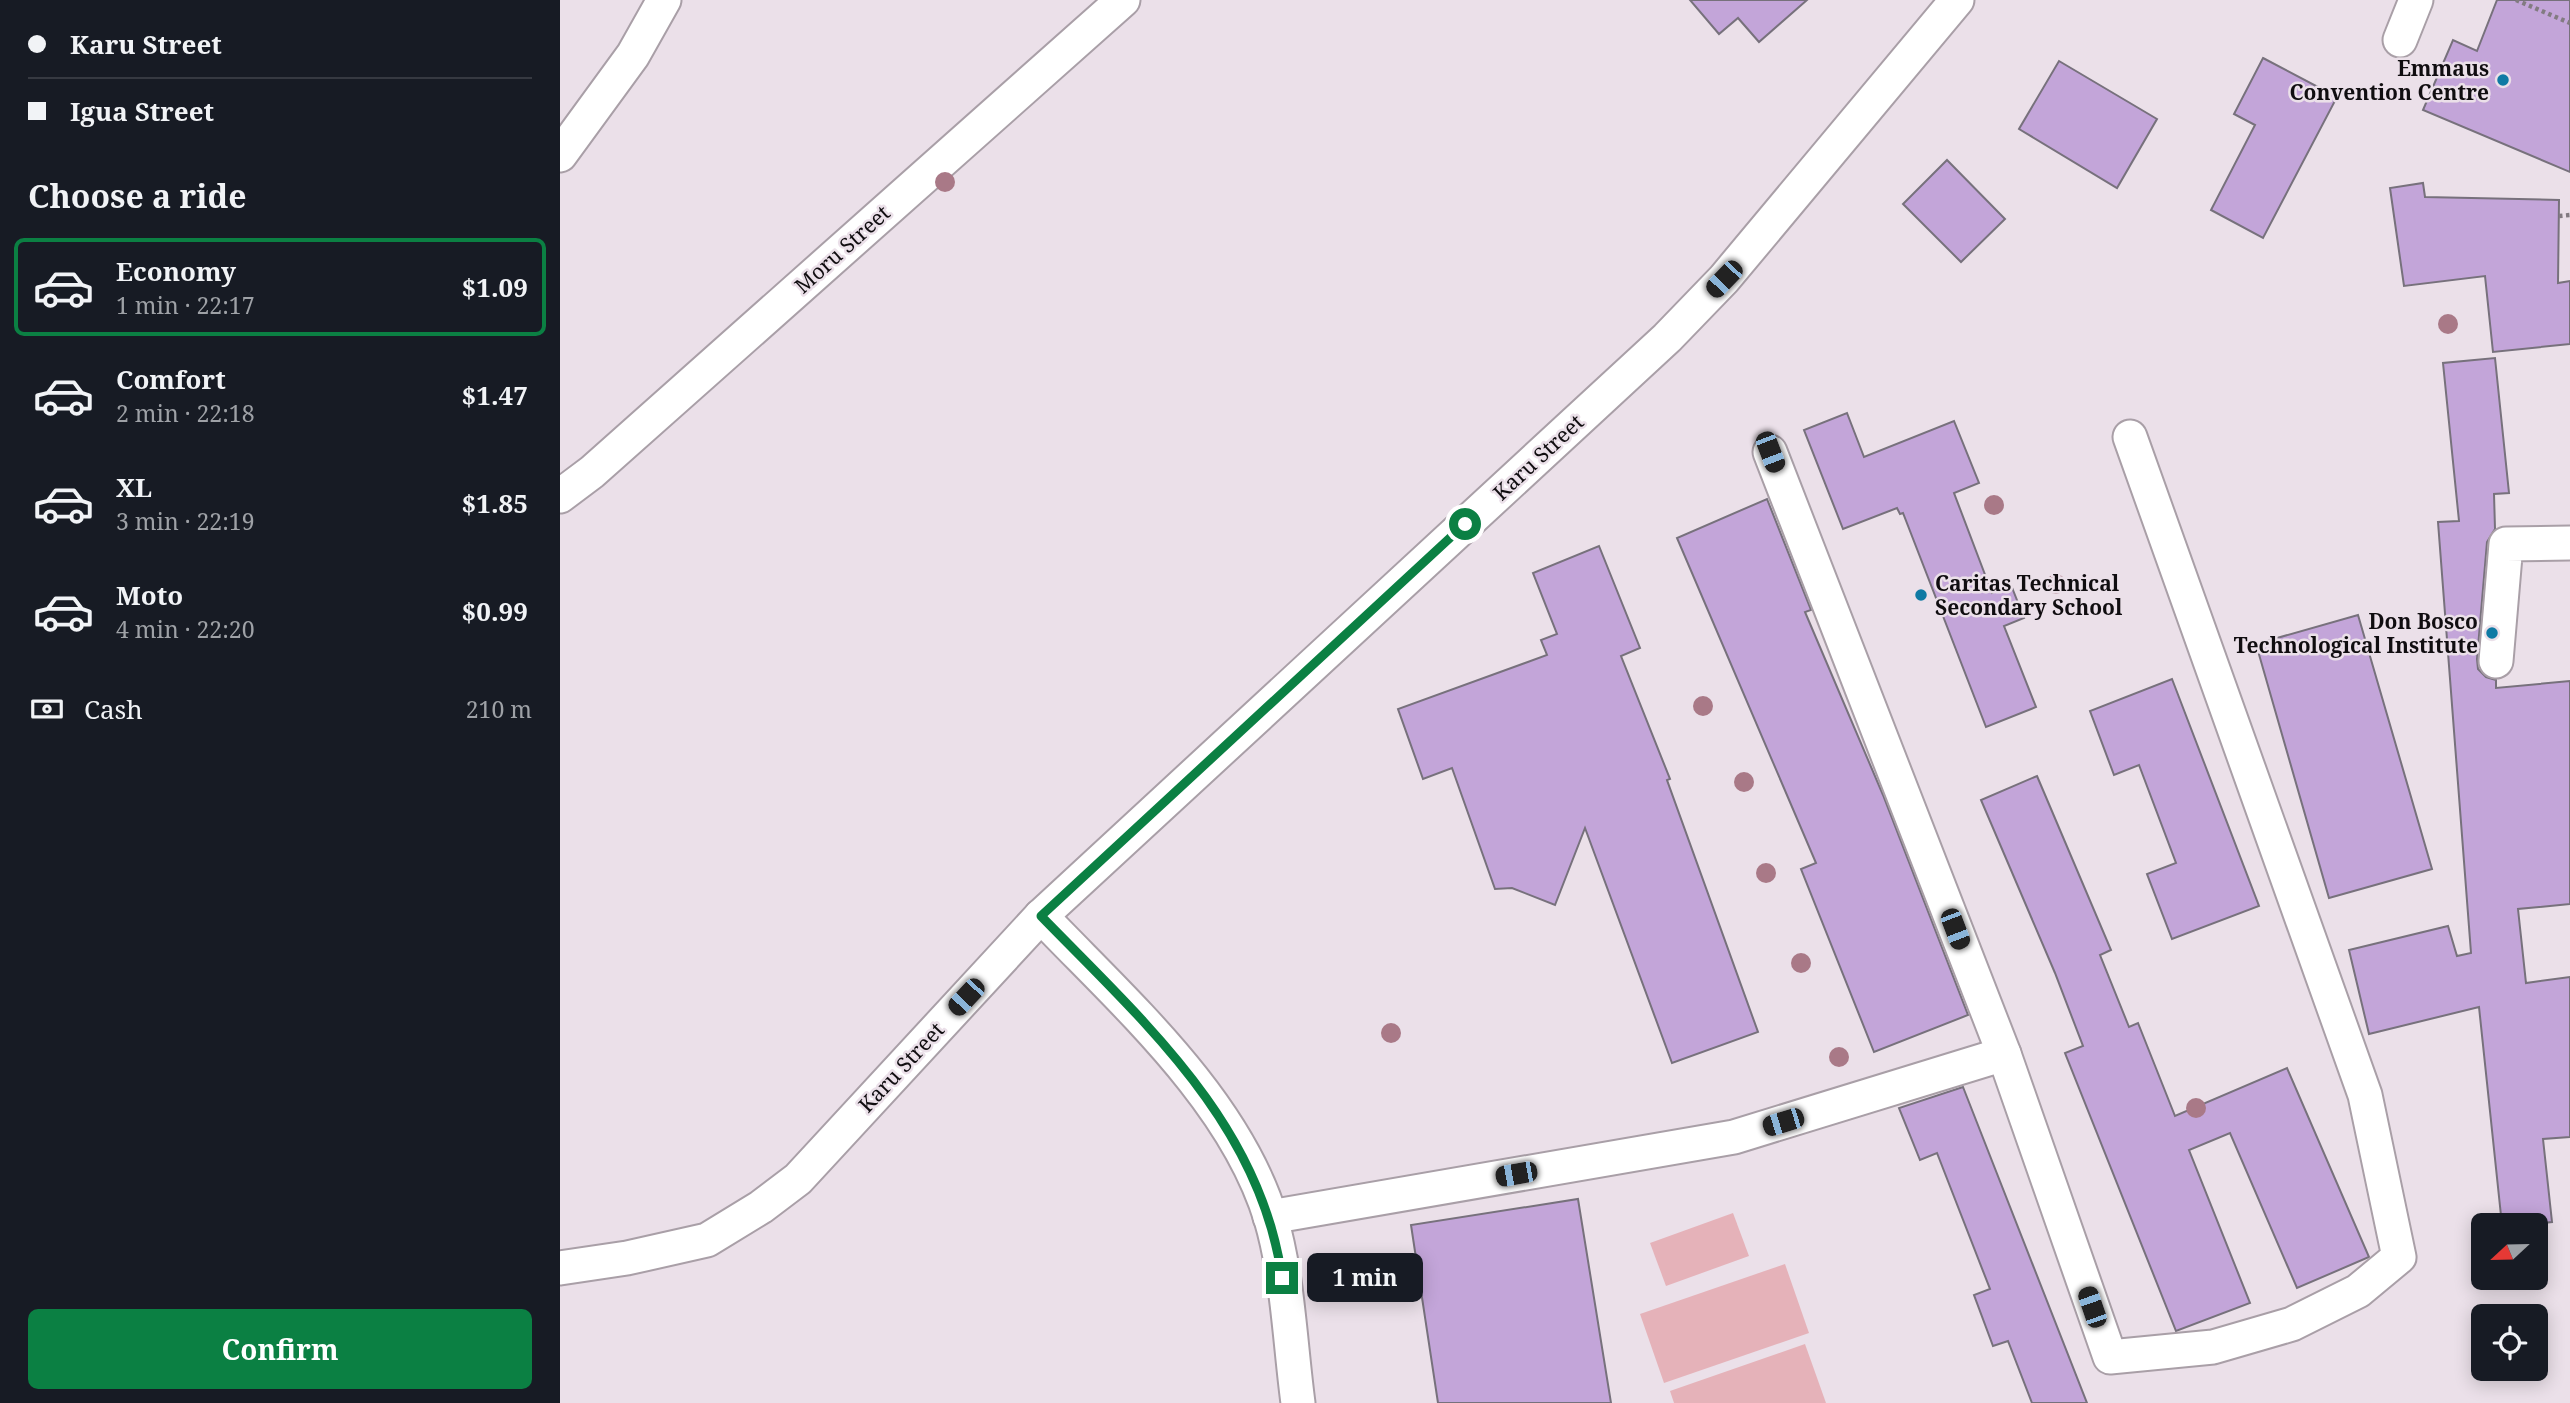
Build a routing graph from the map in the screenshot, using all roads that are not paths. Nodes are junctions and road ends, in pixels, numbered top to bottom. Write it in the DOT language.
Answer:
graph roads {
  1 [pos="664,0"];
  2 [pos="1123,0"];
  3 [pos="1957,0"];
  4 [pos="2416,0"];
  5 [pos="2400,40"];
  6 [pos="560,155"];
  7 [pos="2130,437"];
  8 [pos="1770,452"];
  9 [pos="560,496"];
  10 [pos="2570,544"];
  11 [pos="2496,661"];
  12 [pos="1041,916"];
  13 [pos="2004,1054"];
  14 [pos="1270,1217"];
  15 [pos="560,1268"];
  16 [pos="1298,1403"];
  1 -- 6 [label="street"];
  2 -- 9 [label="street, Moru Street"];
  3 -- 12 [label="street, Karu Street"];
  4 -- 5 [label="street"];
  7 -- 13 [label="street"];
  8 -- 13 [label="street"];
  10 -- 11 [label="street"];
  12 -- 14 [label="street"];
  12 -- 15 [label="street, Karu Street"];
  13 -- 14 [label="street"];
  14 -- 16 [label="street"];
}
